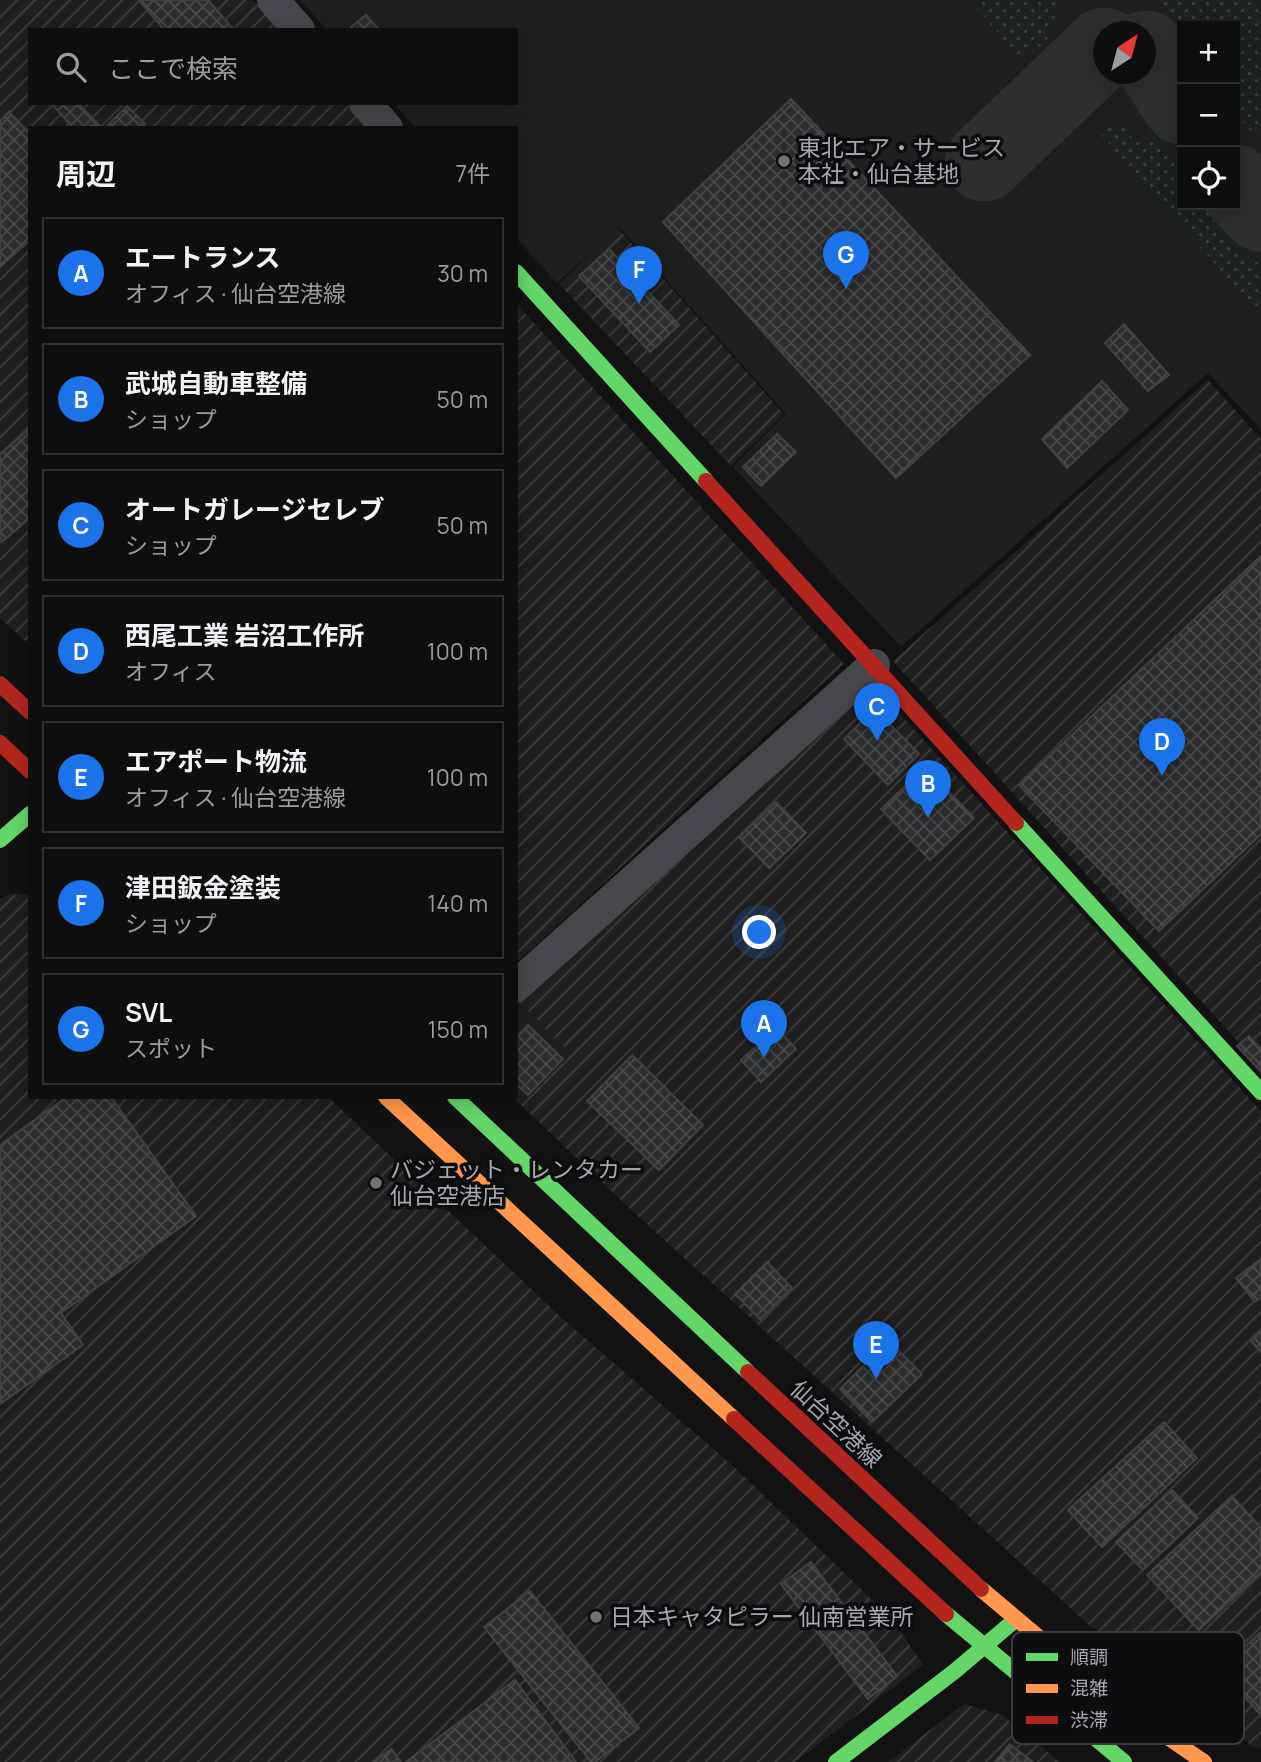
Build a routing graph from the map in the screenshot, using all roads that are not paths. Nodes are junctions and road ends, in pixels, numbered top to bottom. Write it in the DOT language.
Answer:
graph roads {
  1 [pos="273,0"];
  2 [pos="297,28"];
  3 [pos="367,105"];
  4 [pos="385,126"];
  5 [pos="518,274"];
  6 [pos="874,665"];
  7 [pos="0,684"];
  8 [pos="28,710"];
  9 [pos="0,743"];
  10 [pos="28,769"];
  11 [pos="28,816"];
  12 [pos="0,840"];
  13 [pos="518,984"];
  14 [pos="1261,1092"];
  15 [pos="391,1099"];
  16 [pos="457,1099"];
  17 [pos="1016,1620"];
  18 [pos="1031,1632"];
  19 [pos="983,1648"];
  20 [pos="1012,1671"];
  21 [pos="1102,1744"];
  22 [pos="1178,1744"];
  23 [pos="836,1762"];
  24 [pos="1124,1762"];
  25 [pos="1204,1762"];
  1 -- 2 [label="street"];
  3 -- 4 [label="street"];
  5 -- 6 [label="main road"];
  6 -- 13 [label="street"];
  6 -- 14 [label="main road"];
  7 -- 8 [label="main road"];
  9 -- 10 [label="main road"];
  11 -- 12 [label="main road"];
  15 -- 19 [label="main road"];
  16 -- 17 [label="main road, 仙台空港線"];
  17 -- 18 [label="main road, 仙台空港線"];
  17 -- 19 [label="main road"];
  19 -- 20 [label="main road"];
  19 -- 23 [label="main road"];
  21 -- 24 [label="main road"];
  22 -- 25 [label="main road, 仙台空港線"];
}
